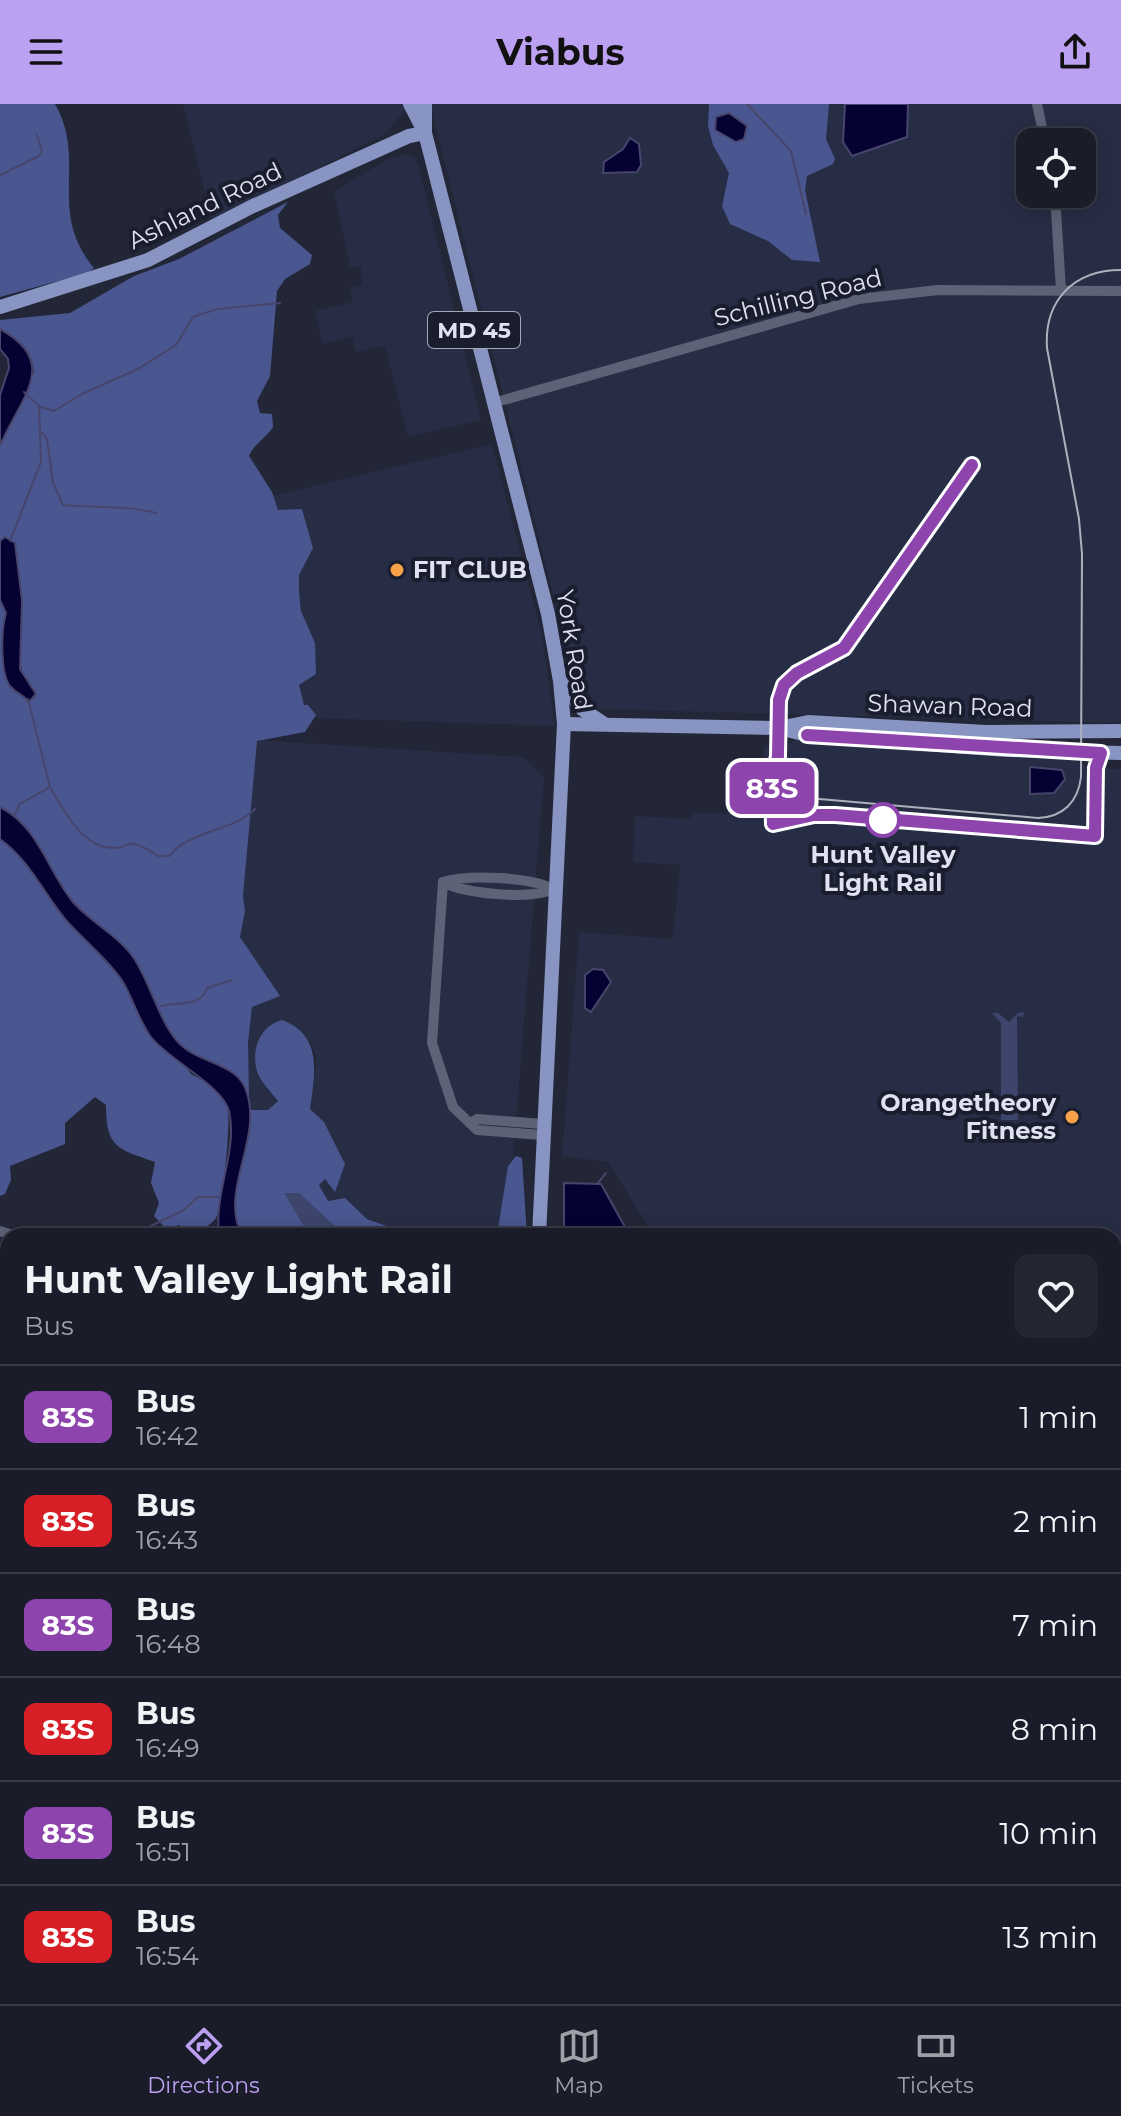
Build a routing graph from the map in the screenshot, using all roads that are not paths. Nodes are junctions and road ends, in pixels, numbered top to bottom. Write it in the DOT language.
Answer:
graph roads {
  1 [pos="410,104"];
  2 [pos="425,104"];
  3 [pos="1037,104"];
  4 [pos="1042,128"];
  5 [pos="425,133"];
  6 [pos="1056,208"];
  7 [pos="1061,290"];
  8 [pos="1121,291"];
  9 [pos="0,307"];
  10 [pos="493,403"];
  11 [pos="560,681"];
  12 [pos="564,724"];
  13 [pos="607,725"];
  14 [pos="1121,731"];
  15 [pos="946,738"];
  16 [pos="1121,753"];
  17 [pos="554,889"];
  18 [pos="542,1129"];
  19 [pos="539,1228"];
  1 -- 5 [label="main road, York Road / MD 45"];
  2 -- 5 [label="main road, York Road / MD 45"];
  3 -- 4 [label="street"];
  5 -- 9 [label="main road, Ashland Road"];
  5 -- 10 [label="main road, York Road / MD 45"];
  6 -- 7 [label="street"];
  7 -- 8 [label="street, Schilling Road"];
  7 -- 10 [label="street, Schilling Road"];
  10 -- 11 [label="main road, York Road / MD 45"];
  11 -- 12 [label="main road, York Road / MD 45"];
  11 -- 13 [label="main road"];
  12 -- 13 [label="main road, Shawan Road"];
  12 -- 17 [label="main road, York Road / MD 45"];
  13 -- 15 [label="main road, Shawan Road"];
  14 -- 15 [label="main road, Shawan Road"];
  15 -- 16 [label="main road, Shawan Road"];
  17 -- 18 [label="main road, York Road / MD 45"];
  17 -- 18 [label="street"];
  18 -- 19 [label="main road, York Road / MD 45"];
}
